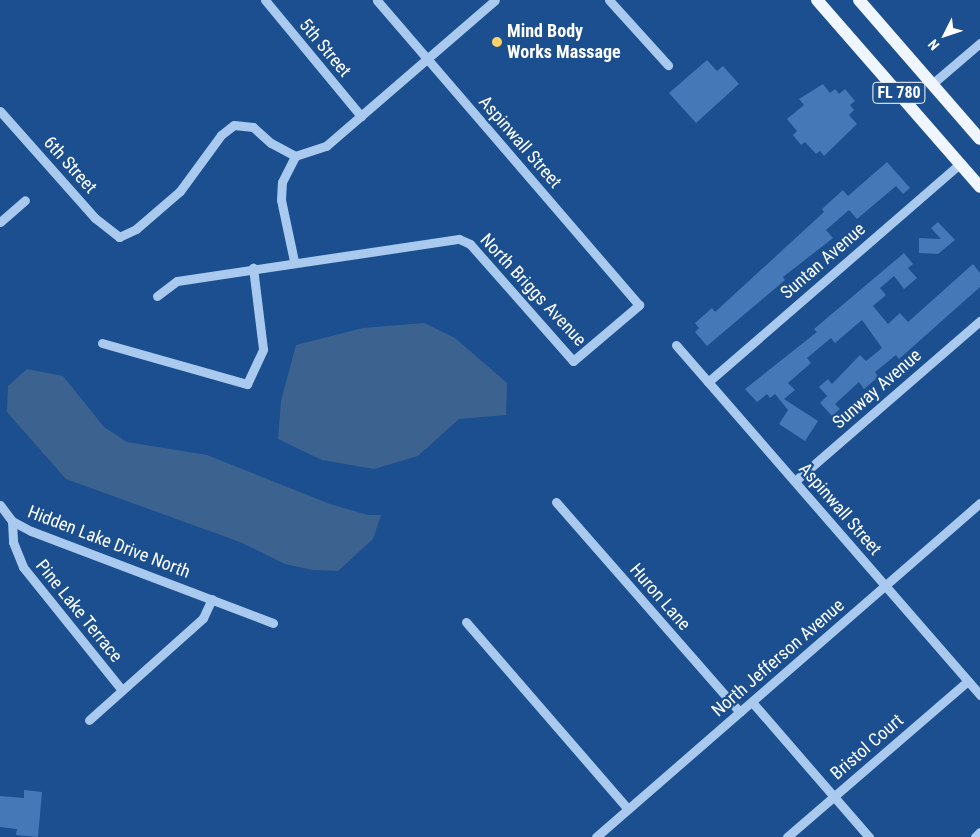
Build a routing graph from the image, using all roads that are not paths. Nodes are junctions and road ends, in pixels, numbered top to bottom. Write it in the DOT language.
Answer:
graph roads {
  1 [pos="265,0"];
  2 [pos="377,0"];
  3 [pos="495,0"];
  4 [pos="609,0"];
  5 [pos="817,0"];
  6 [pos="859,0"];
  7 [pos="980,43"];
  8 [pos="427,59"];
  9 [pos="668,65"];
  10 [pos="932,84"];
  11 [pos="0,111"];
  12 [pos="361,116"];
  13 [pos="980,139"];
  14 [pos="295,156"];
  15 [pos="960,164"];
  16 [pos="980,187"];
  17 [pos="25,200"];
  18 [pos="0,222"];
  19 [pos="294,262"];
  20 [pos="254,268"];
  21 [pos="157,296"];
  22 [pos="640,305"];
  23 [pos="980,321"];
  24 [pos="102,343"];
  25 [pos="676,346"];
  26 [pos="708,382"];
  27 [pos="795,481"];
  28 [pos="556,502"];
  29 [pos="980,503"];
  30 [pos="0,505"];
  31 [pos="12,521"];
  32 [pos="885,586"];
  33 [pos="212,599"];
  34 [pos="466,622"];
  35 [pos="273,623"];
  36 [pos="968,681"];
  37 [pos="122,690"];
  38 [pos="980,694"];
  39 [pos="752,702"];
  40 [pos="740,712"];
  41 [pos="89,720"];
  42 [pos="834,797"];
  43 [pos="628,809"];
  44 [pos="980,832"];
  45 [pos="596,837"];
  46 [pos="787,837"];
  47 [pos="869,837"];
  48 [pos="974,837"];
  1 -- 12 [label="street, 5th Street"];
  2 -- 8 [label="street, Aspinwall Street"];
  3 -- 8 [label="street"];
  4 -- 9 [label="street"];
  5 -- 15 [label="main road, FL 780"];
  6 -- 10 [label="main road, FL 780"];
  7 -- 10 [label="street"];
  8 -- 12 [label="street"];
  8 -- 22 [label="street, Aspinwall Street"];
  10 -- 13 [label="main road, FL 780"];
  11 -- 14 [label="street, 6th Street"];
  12 -- 14 [label="street"];
  14 -- 19 [label="street"];
  15 -- 16 [label="main road, FL 780"];
  15 -- 26 [label="street, Suntan Avenue"];
  17 -- 18 [label="street"];
  19 -- 20 [label="street, North Briggs Avenue"];
  19 -- 22 [label="street, North Briggs Avenue"];
  20 -- 21 [label="street, North Briggs Avenue"];
  20 -- 24 [label="street"];
  23 -- 27 [label="street, Sunway Avenue"];
  25 -- 26 [label="street, Aspinwall Street"];
  26 -- 27 [label="street, Aspinwall Street"];
  27 -- 32 [label="street, Aspinwall Street"];
  28 -- 40 [label="street, Huron Lane"];
  29 -- 32 [label="street, North Jefferson Avenue"];
  30 -- 31 [label="street, Hidden Lake Drive North"];
  31 -- 33 [label="street, Hidden Lake Drive North"];
  31 -- 37 [label="street, Pine Lake Terrace"];
  32 -- 36 [label="street, Aspinwall Street"];
  32 -- 39 [label="street, North Jefferson Avenue"];
  33 -- 35 [label="street, Hidden Lake Drive North"];
  33 -- 37 [label="street, Pine Lake Terrace"];
  34 -- 43 [label="street"];
  36 -- 38 [label="street, Aspinwall Street"];
  36 -- 42 [label="street, Bristol Court"];
  37 -- 41 [label="street, Pine Lake Terrace"];
  39 -- 40 [label="street, North Jefferson Avenue"];
  39 -- 42 [label="street"];
  40 -- 43 [label="street, North Jefferson Avenue"];
  42 -- 46 [label="street, Bristol Court"];
  42 -- 47 [label="street"];
  43 -- 45 [label="street, North Jefferson Avenue"];
  44 -- 48 [label="street"];
}
